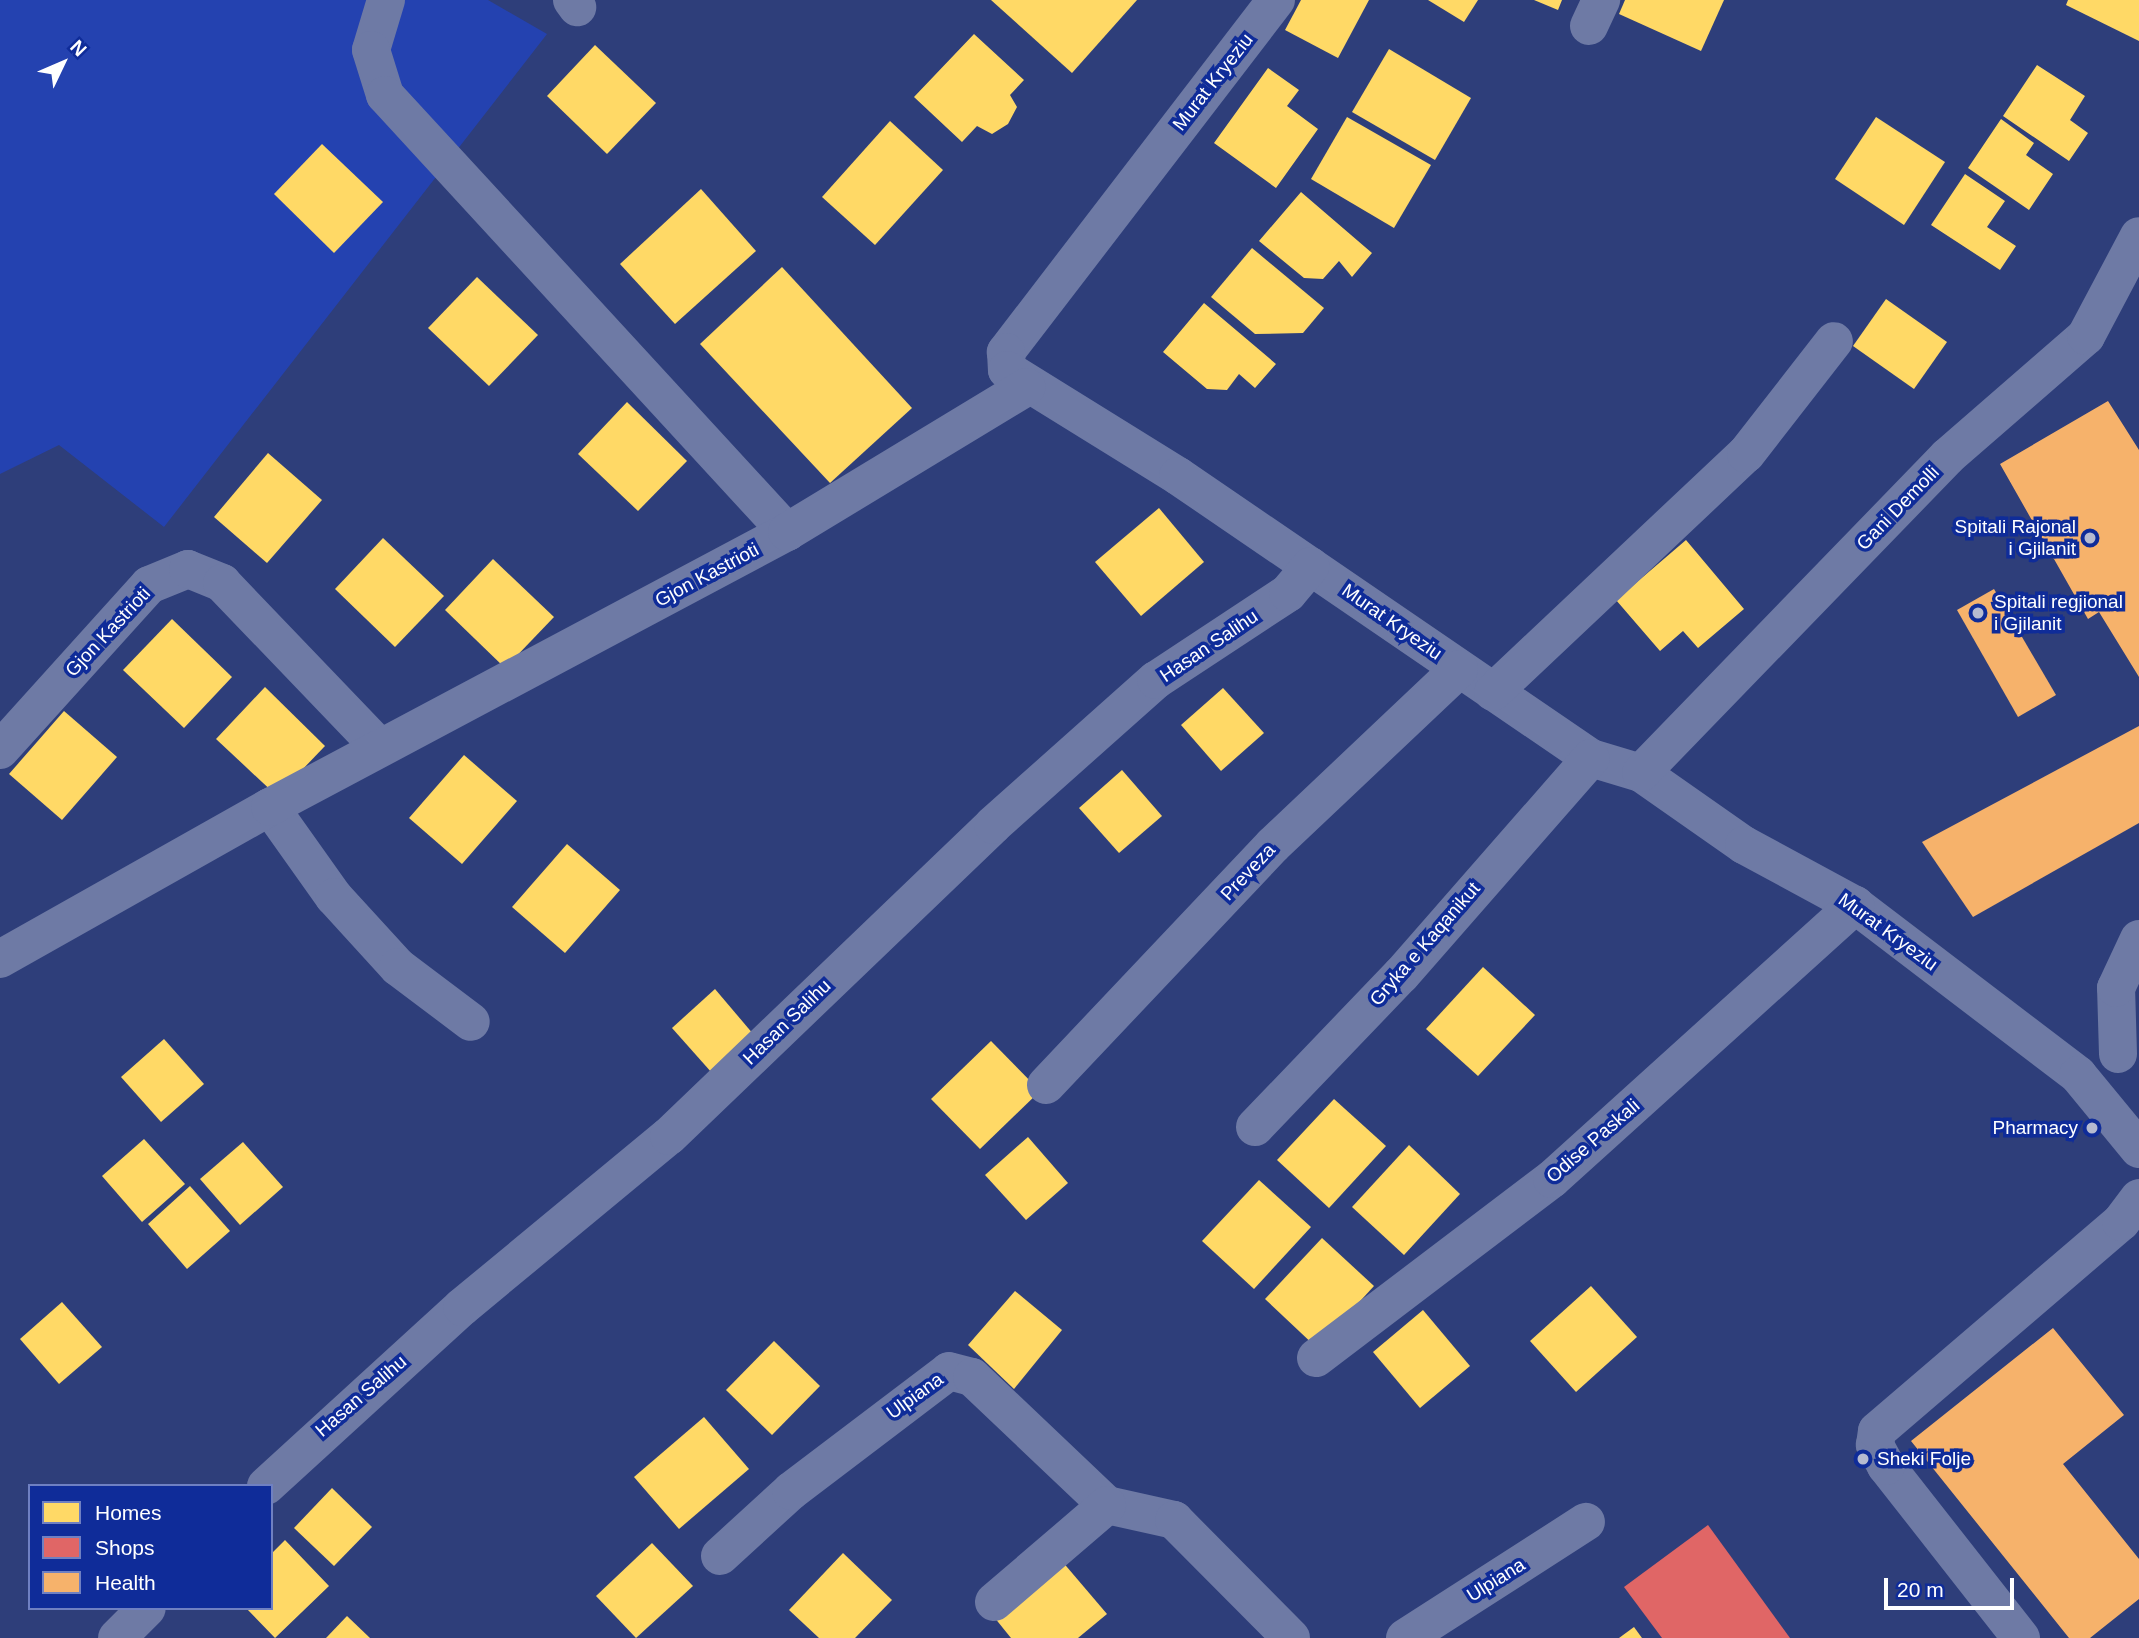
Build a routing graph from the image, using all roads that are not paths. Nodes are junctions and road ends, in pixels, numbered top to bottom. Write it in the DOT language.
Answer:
graph roads {
  1 [pos="386,0"];
  2 [pos="1276,0"];
  3 [pos="2139,236"];
  4 [pos="1834,341"];
  5 [pos="1026,387"];
  6 [pos="787,533"];
  7 [pos="1311,566"];
  8 [pos="1459,669"];
  9 [pos="1493,692"];
  10 [pos="380,748"];
  11 [pos="0,750"];
  12 [pos="1591,758"];
  13 [pos="1641,773"];
  14 [pos="270,807"];
  15 [pos="1855,905"];
  16 [pos="2139,939"];
  17 [pos="0,959"];
  18 [pos="471,1022"];
  19 [pos="2118,1055"];
  20 [pos="2078,1075"];
  21 [pos="1046,1084"];
  22 [pos="1255,1127"];
  23 [pos="2139,1131"];
  24 [pos="2139,1149"];
  25 [pos="2139,1198"];
  26 [pos="1316,1358"];
  27 [pos="268,1484"];
  28 [pos="1107,1505"];
  29 [pos="1587,1522"];
  30 [pos="720,1556"];
  31 [pos="994,1602"];
  32 [pos="1291,1638"];
  33 [pos="1405,1638"];
  34 [pos="2021,1638"];
  1 -- 6 [label="street"];
  2 -- 5 [label="street, Murat Kryeziu"];
  3 -- 13 [label="street, Gani Demolli"];
  4 -- 9 [label="street"];
  5 -- 6 [label="street, Gjon Kastrioti"];
  5 -- 7 [label="street, Murat Kryeziu"];
  6 -- 10 [label="street, Gjon Kastrioti"];
  7 -- 8 [label="street, Murat Kryeziu"];
  7 -- 27 [label="street, Hasan Salihu"];
  8 -- 9 [label="street, Murat Kryeziu"];
  8 -- 21 [label="street, Preveza"];
  9 -- 12 [label="street, Murat Kryeziu"];
  10 -- 11 [label="street, Gjon Kastrioti"];
  10 -- 14 [label="street, Gjon Kastrioti"];
  12 -- 13 [label="street, Murat Kryeziu"];
  12 -- 22 [label="street, Gryka e Kaqanikut"];
  13 -- 15 [label="street, Murat Kryeziu"];
  14 -- 17 [label="street, Gjon Kastrioti"];
  14 -- 18 [label="street"];
  15 -- 20 [label="street, Murat Kryeziu"];
  15 -- 26 [label="street, Odise Paskali"];
  16 -- 19 [label="street"];
  20 -- 23 [label="street"];
  20 -- 24 [label="street, Murat Kryeziu"];
  25 -- 34 [label="street"];
  28 -- 30 [label="street, Ulpiana"];
  28 -- 31 [label="street"];
  28 -- 32 [label="street"];
  29 -- 33 [label="street, Ulpiana"];
}
